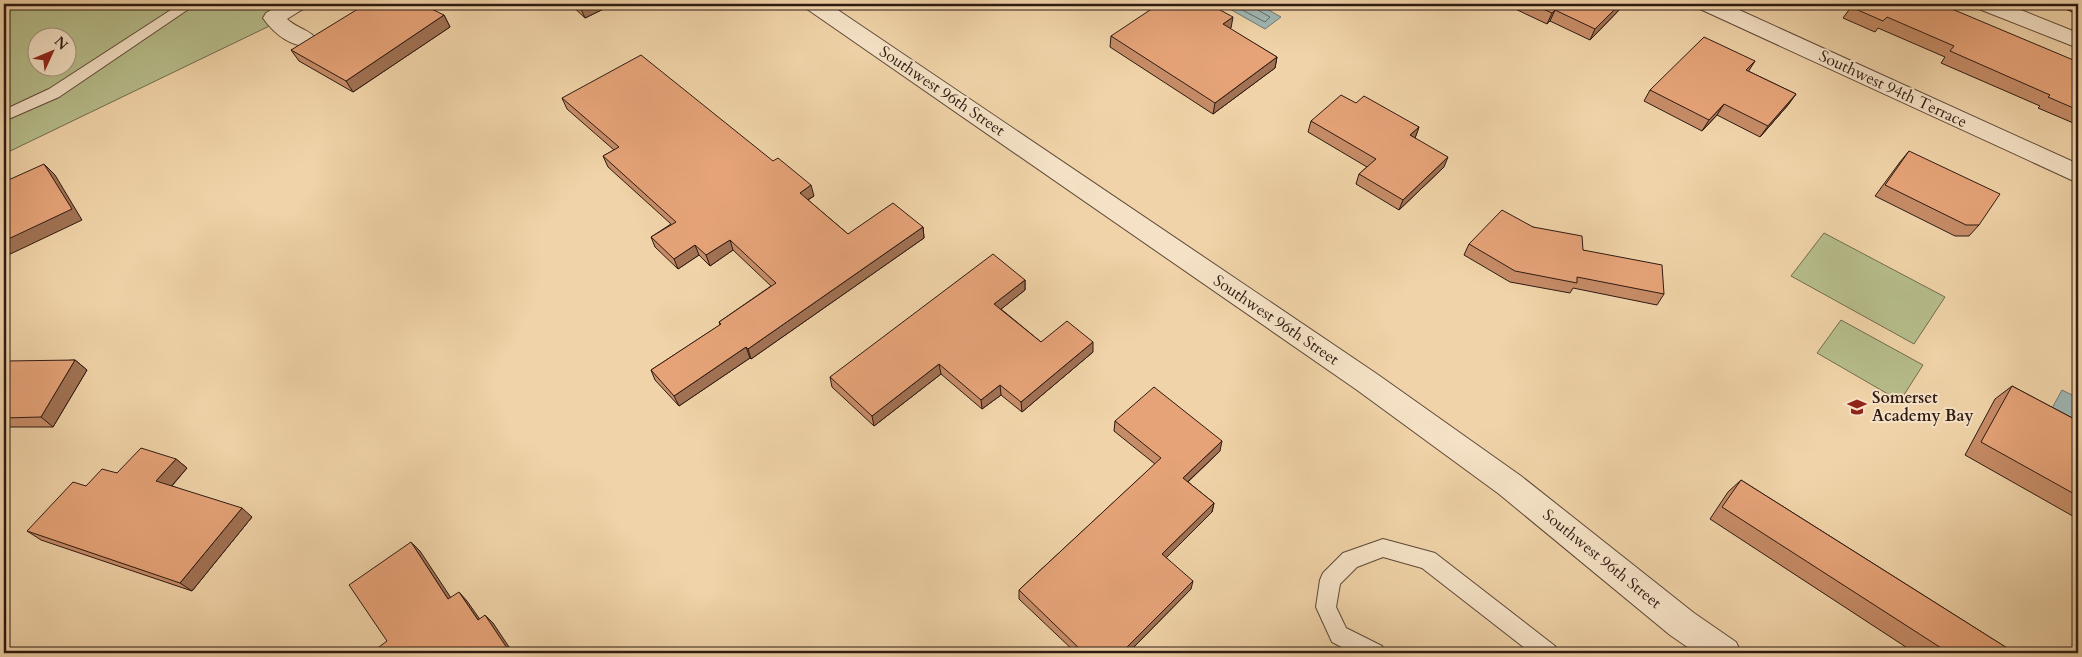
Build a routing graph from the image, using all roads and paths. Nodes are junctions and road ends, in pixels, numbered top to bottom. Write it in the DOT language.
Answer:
graph roads {
  1 [pos="189,4"];
  2 [pos="295,4"];
  3 [pos="814,4"];
  4 [pos="1708,4"];
  5 [pos="1987,4"];
  6 [pos="306,40"];
  7 [pos="2078,41"];
  8 [pos="4,116"];
  9 [pos="2078,174"];
  10 [pos="1374,653"];
  11 [pos="1548,653"];
  12 [pos="1724,653"];
  1 -- 8 [label="lane"];
  2 -- 6 [label="street"];
  3 -- 12 [label="street, Southwest 96th Street"];
  4 -- 9 [label="street, Southwest 94th Terrace"];
  5 -- 7 [label="street"];
  10 -- 11 [label="lane"];
}
